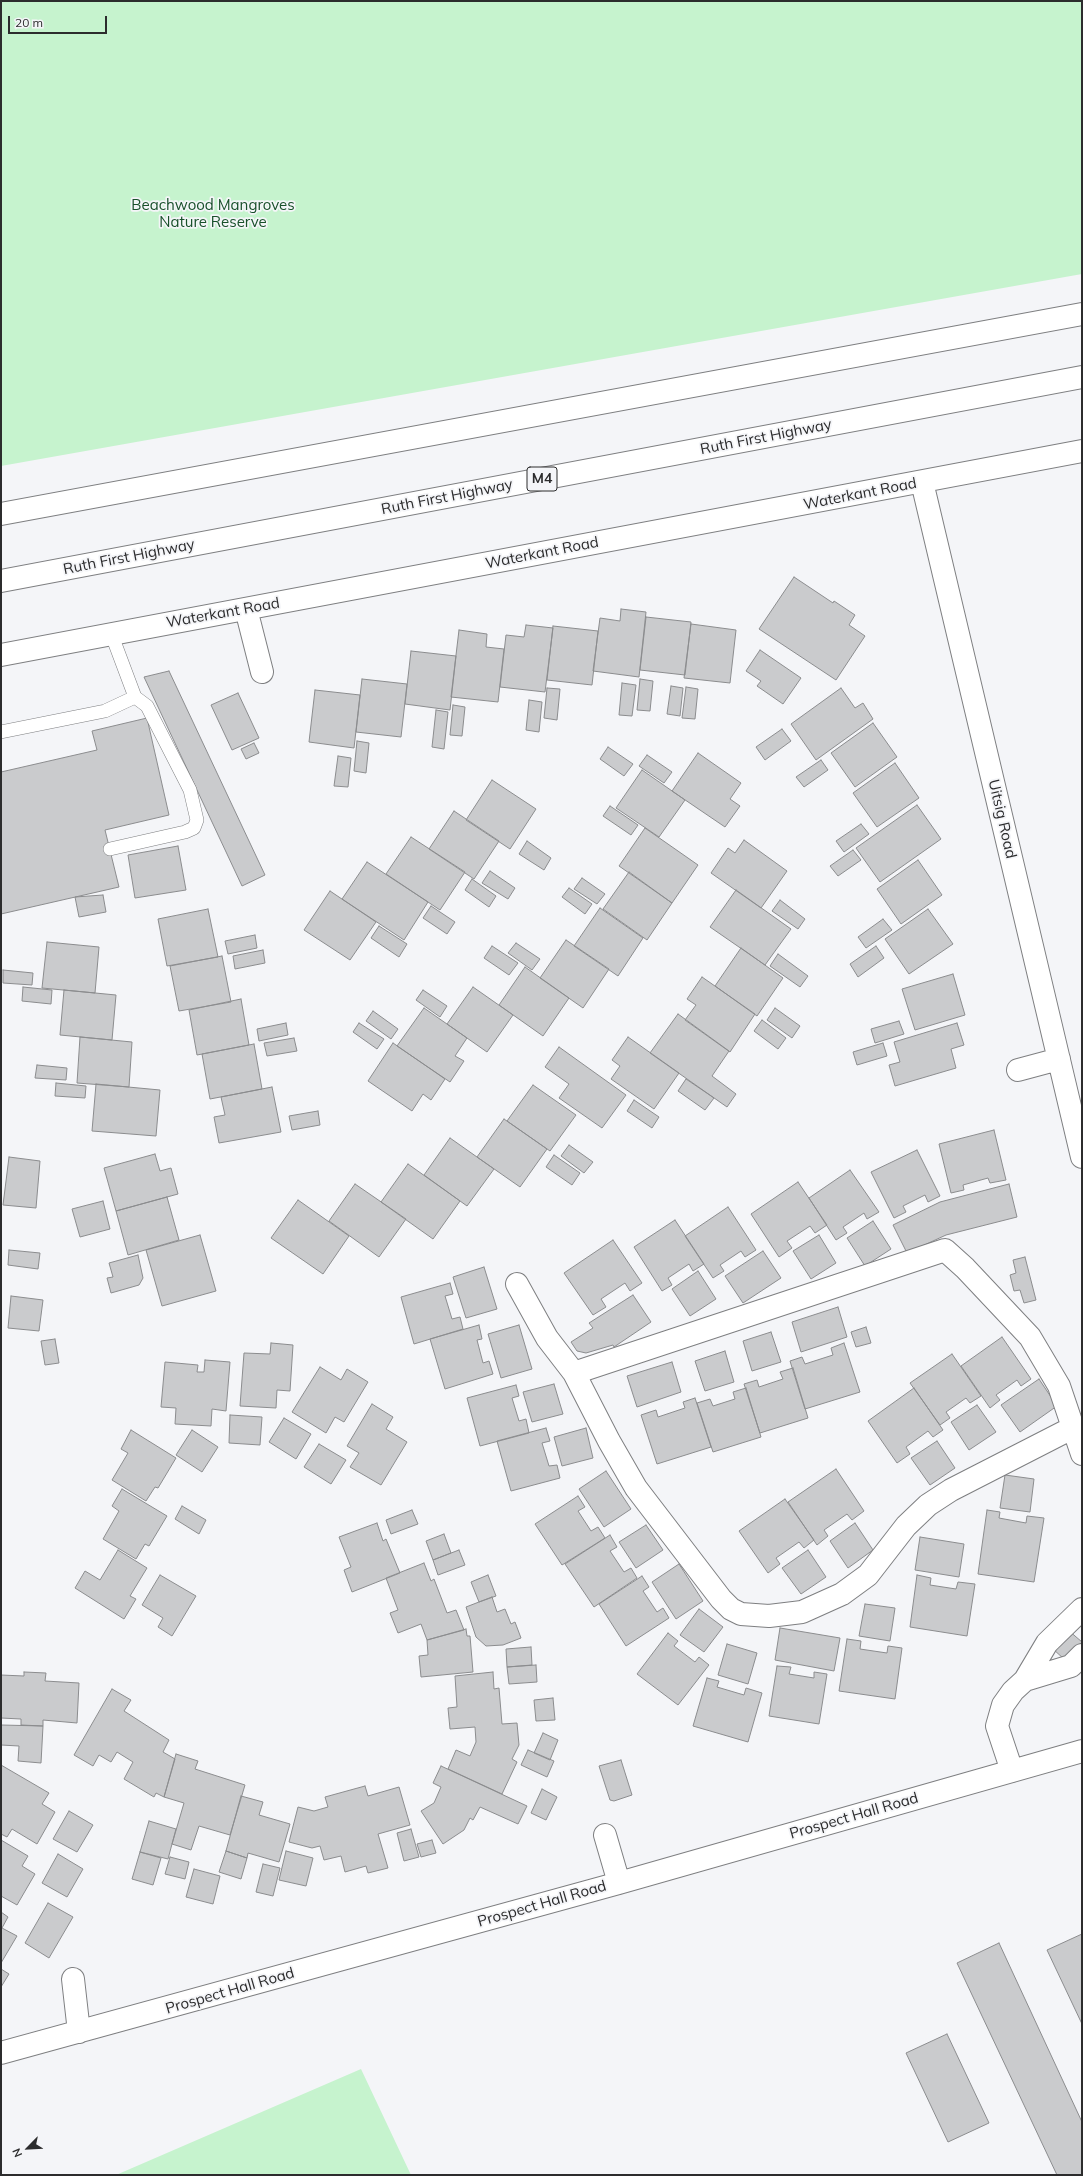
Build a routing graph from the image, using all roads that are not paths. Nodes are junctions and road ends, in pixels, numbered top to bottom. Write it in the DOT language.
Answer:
graph roads {
  1 [pos="1082,314"];
  2 [pos="1082,378"];
  3 [pos="1082,451"];
  4 [pos="922,482"];
  5 [pos="1,514"];
  6 [pos="1,581"];
  7 [pos="246,609"];
  8 [pos="111,633"];
  9 [pos="1,655"];
  10 [pos="262,672"];
  11 [pos="135,697"];
  12 [pos="1,732"];
  13 [pos="110,849"];
  14 [pos="1059,1059"];
  15 [pos="1018,1070"];
  16 [pos="1082,1157"];
  17 [pos="517,1284"];
  18 [pos="574,1373"];
  19 [pos="1074,1427"];
  20 [pos="1082,1454"];
  21 [pos="1082,1608"];
  22 [pos="1082,1655"];
  23 [pos="1025,1680"];
  24 [pos="1082,1751"];
  25 [pos="1012,1772"];
  26 [pos="605,1835"];
  27 [pos="619,1883"];
  28 [pos="73,1979"];
  29 [pos="79,2032"];
  30 [pos="1,2053"];
  1 -- 5 [label="main road"];
  2 -- 6 [label="main road, Ruth First Highway / M4"];
  3 -- 4 [label="main road, Waterkant Road"];
  4 -- 7 [label="main road, Waterkant Road"];
  4 -- 14 [label="main road, Uitsig Road"];
  7 -- 8 [label="main road, Waterkant Road"];
  7 -- 10 [label="main road"];
  8 -- 9 [label="main road, Waterkant Road"];
  8 -- 11 [label="lane"];
  11 -- 12 [label="lane"];
  11 -- 13 [label="lane"];
  14 -- 15 [label="main road"];
  14 -- 16 [label="main road, Uitsig Road"];
  17 -- 18 [label="main road"];
  18 -- 19 [label="main road"];
  18 -- 19 [label="main road"];
  19 -- 20 [label="main road"];
  21 -- 23 [label="main road"];
  22 -- 23 [label="main road"];
  23 -- 25 [label="main road"];
  24 -- 25 [label="main road, Prospect Hall Road"];
  25 -- 27 [label="main road, Prospect Hall Road"];
  26 -- 27 [label="main road"];
  27 -- 29 [label="main road, Prospect Hall Road"];
  28 -- 29 [label="main road"];
  29 -- 30 [label="main road, Prospect Hall Road"];
}
